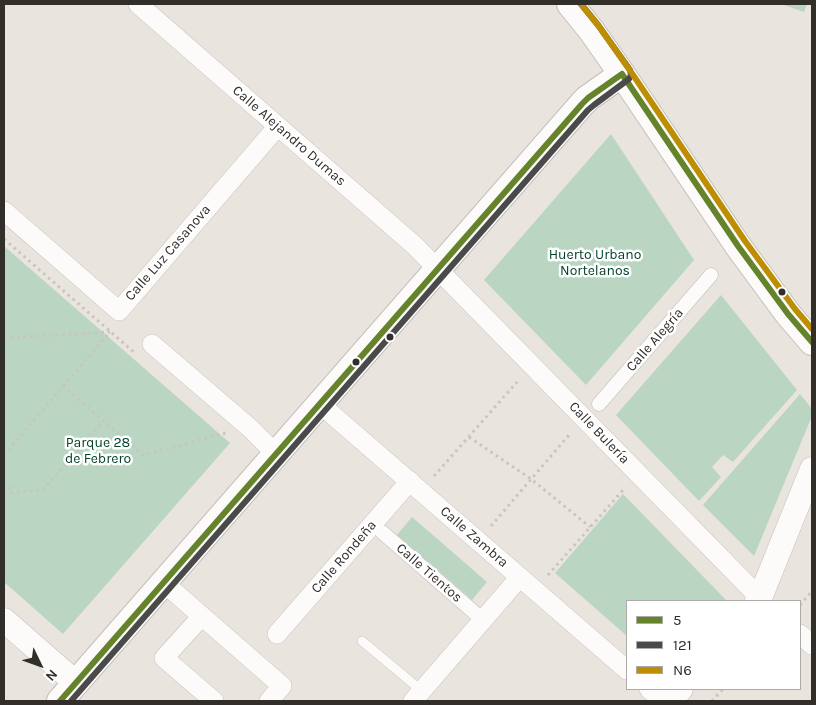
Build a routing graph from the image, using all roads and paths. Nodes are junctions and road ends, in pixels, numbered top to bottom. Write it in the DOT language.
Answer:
graph roads {
  1 [pos="138,4"];
  2 [pos="570,4"];
  3 [pos="622,74"];
  4 [pos="278,126"];
  5 [pos="4,211"];
  6 [pos="4,239"];
  7 [pos="438,269"];
  8 [pos="711,275"];
  9 [pos="110,332"];
  10 [pos="4,338"];
  11 [pos="812,342"];
  12 [pos="146,350"];
  13 [pos="517,382"];
  14 [pos="63,386"];
  15 [pos="320,404"];
  16 [pos="599,404"];
  17 [pos="103,421"];
  18 [pos="219,426"];
  19 [pos="226,433"];
  20 [pos="569,435"];
  21 [pos="469,437"];
  22 [pos="232,438"];
  23 [pos="276,454"];
  24 [pos="4,455"];
  25 [pos="812,469"];
  26 [pos="434,476"];
  27 [pos="531,479"];
  28 [pos="410,481"];
  29 [pos="4,483"];
  30 [pos="623,490"];
  31 [pos="14,492"];
  32 [pos="4,493"];
  33 [pos="491,526"];
  34 [pos="590,527"];
  35 [pos="382,532"];
  36 [pos="548,575"];
  37 [pos="520,578"];
  38 [pos="164,582"];
  39 [pos="812,591"];
  40 [pos="760,600"];
  41 [pos="801,604"];
  42 [pos="476,614"];
  43 [pos="202,616"];
  44 [pos="4,620"];
  45 [pos="277,634"];
  46 [pos="801,635"];
  47 [pos="362,641"];
  48 [pos="812,645"];
  49 [pos="626,669"];
  50 [pos="650,690"];
  51 [pos="680,690"];
  52 [pos="721,690"];
  53 [pos="68,692"];
  54 [pos="417,696"];
  55 [pos="214,701"];
  56 [pos="269,701"];
  57 [pos="663,701"];
  58 [pos="670,701"];
  59 [pos="712,701"];
  1 -- 4 [label="street, Calle Alejandro Dumas"];
  2 -- 3 [label="main road"];
  3 -- 7 [label="main road"];
  3 -- 11 [label="main road"];
  4 -- 5 [label="street, Calle Luz Casanova"];
  4 -- 7 [label="street, Calle Alejandro Dumas"];
  6 -- 9 [label="path"];
  7 -- 15 [label="main road"];
  7 -- 40 [label="street, Calle Bulería"];
  8 -- 16 [label="street, Calle Alegría"];
  9 -- 10 [label="path"];
  9 -- 12 [label="path"];
  9 -- 14 [label="path"];
  12 -- 23 [label="street"];
  13 -- 21 [label="path"];
  14 -- 17 [label="path"];
  14 -- 24 [label="path"];
  15 -- 23 [label="main road"];
  15 -- 28 [label="street, Calle Zambra"];
  17 -- 19 [label="path"];
  17 -- 31 [label="path"];
  18 -- 19 [label="path"];
  19 -- 22 [label="path"];
  20 -- 27 [label="path"];
  21 -- 26 [label="path"];
  21 -- 27 [label="path"];
  23 -- 38 [label="main road"];
  25 -- 40 [label="street"];
  27 -- 33 [label="path"];
  27 -- 34 [label="path"];
  28 -- 37 [label="street, Calle Zambra"];
  28 -- 45 [label="street, Calle Rondeña"];
  29 -- 31 [label="path"];
  30 -- 34 [label="path"];
  31 -- 32 [label="path"];
  34 -- 36 [label="path"];
  35 -- 42 [label="street, Calle Tientos"];
  37 -- 49 [label="street, Calle Zambra"];
  37 -- 54 [label="street"];
  38 -- 43 [label="street"];
  38 -- 53 [label="main road"];
  39 -- 41 [label="path"];
  43 -- 55 [label="street"];
  43 -- 56 [label="street"];
  44 -- 53 [label="street"];
  46 -- 48 [label="street"];
  47 -- 54 [label="lane"];
  50 -- 57 [label="street"];
  51 -- 58 [label="street"];
  52 -- 59 [label="path"];
}
